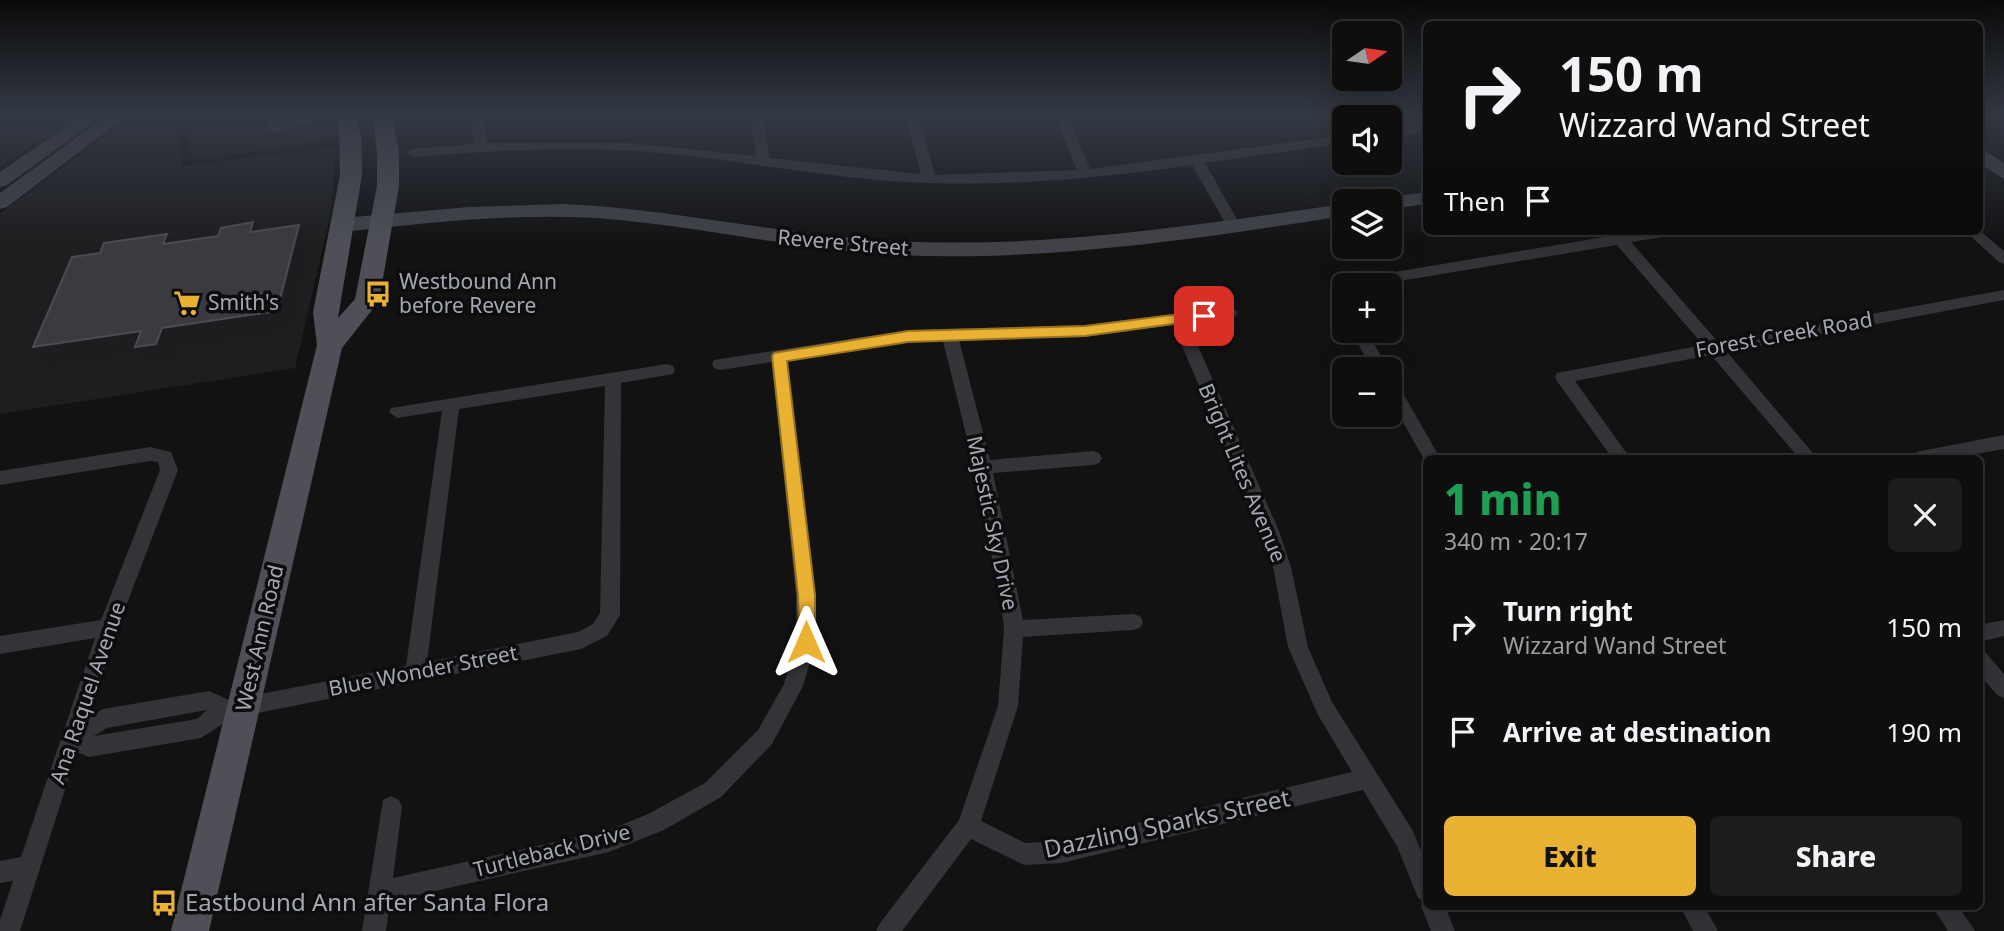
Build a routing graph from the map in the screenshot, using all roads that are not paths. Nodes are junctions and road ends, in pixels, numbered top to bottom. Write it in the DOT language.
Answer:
graph roads {
  1 [pos="32,157"];
  2 [pos="51,157"];
  3 [pos="62,157"];
  4 [pos="352,157"];
  5 [pos="388,157"];
  6 [pos="728,157"];
  7 [pos="763,157"];
  8 [pos="923,157"];
  9 [pos="1079,157"];
  10 [pos="1215,157"];
  11 [pos="1985,157"];
  12 [pos="1197,160"];
  13 [pos="763,161"];
  14 [pos="24,163"];
  15 [pos="49,167"];
  16 [pos="2004,173"];
  17 [pos="1086,174"];
  18 [pos="929,179"];
  19 [pos="0,181"];
  20 [pos="0,193"];
  21 [pos="1423,198"];
  22 [pos="1402,201"];
  23 [pos="0,203"];
  24 [pos="1332,212"];
  25 [pos="382,221"];
  26 [pos="342,225"];
  27 [pos="1234,226"];
  28 [pos="1616,235"];
  29 [pos="1977,235"];
  30 [pos="2004,258"];
  31 [pos="1402,277"];
  32 [pos="2004,295"];
  33 [pos="1230,312"];
  34 [pos="1179,320"];
  35 [pos="950,336"];
  36 [pos="330,345"];
  37 [pos="1713,348"];
  38 [pos="779,356"];
  39 [pos="720,364"];
  40 [pos="667,370"];
  41 [pos="613,378"];
  42 [pos="451,404"];
  43 [pos="1402,406"];
  44 [pos="397,412"];
  45 [pos="2004,442"];
  46 [pos="1430,455"];
  47 [pos="1619,455"];
  48 [pos="1806,455"];
  49 [pos="1937,455"];
  50 [pos="1093,458"];
  51 [pos="983,467"];
  52 [pos="0,478"];
  53 [pos="1133,622"];
  54 [pos="108,628"];
  55 [pos="2004,628"];
  56 [pos="1014,629"];
  57 [pos="1983,633"];
  58 [pos="0,645"];
  59 [pos="1983,664"];
  60 [pos="415,673"];
  61 [pos="2004,689"];
  62 [pos="235,708"];
  63 [pos="72,739"];
  64 [pos="1370,778"];
  65 [pos="391,807"];
  66 [pos="968,826"];
  67 [pos="30,867"];
  68 [pos="0,872"];
  69 [pos="1423,883"];
  70 [pos="379,892"];
  71 [pos="1435,910"];
  72 [pos="1693,910"];
  73 [pos="1946,910"];
  74 [pos="8,931"];
  75 [pos="190,931"];
  76 [pos="373,931"];
  77 [pos="888,931"];
  78 [pos="1443,931"];
  79 [pos="1706,931"];
  80 [pos="1964,931"];
  1 -- 14 [label="street"];
  2 -- 15 [label="street"];
  3 -- 15 [label="street"];
  4 -- 26 [label="main road, West Ann Road"];
  5 -- 25 [label="main road, West Ann Road"];
  6 -- 13 [label="street"];
  7 -- 13 [label="street"];
  8 -- 18 [label="street"];
  9 -- 17 [label="street"];
  10 -- 12 [label="street"];
  11 -- 16 [label="street"];
  12 -- 17 [label="street"];
  12 -- 27 [label="street"];
  13 -- 18 [label="street"];
  14 -- 19 [label="street"];
  14 -- 20 [label="street"];
  15 -- 23 [label="street"];
  17 -- 18 [label="street"];
  21 -- 22 [label="street"];
  24 -- 27 [label="street, Revere Street"];
  25 -- 26 [label="street, Revere Street"];
  25 -- 27 [label="street, Revere Street"];
  25 -- 36 [label="main road, West Ann Road"];
  26 -- 36 [label="main road, West Ann Road"];
  28 -- 31 [label="street"];
  28 -- 37 [label="street"];
  29 -- 30 [label="street"];
  32 -- 37 [label="street, Forest Creek Road"];
  33 -- 34 [label="street"];
  34 -- 35 [label="street"];
  34 -- 64 [label="street, Bright Lites Avenue"];
  35 -- 38 [label="street"];
  35 -- 51 [label="street, Majestic Sky Drive"];
  36 -- 62 [label="main road, West Ann Road"];
  37 -- 47 [label="street, Forest Creek Road"];
  37 -- 48 [label="street"];
  38 -- 39 [label="street"];
  38 -- 70 [label="street, Turtleback Drive"];
  40 -- 41 [label="street"];
  41 -- 42 [label="street"];
  41 -- 60 [label="street, Blue Wonder Street"];
  42 -- 44 [label="street"];
  42 -- 60 [label="street"];
  43 -- 46 [label="street"];
  45 -- 49 [label="street"];
  50 -- 51 [label="street"];
  51 -- 56 [label="street, Majestic Sky Drive"];
  52 -- 54 [label="street, Ana Raquel Avenue"];
  53 -- 56 [label="street"];
  54 -- 58 [label="street"];
  54 -- 63 [label="street, Ana Raquel Avenue"];
  55 -- 57 [label="street"];
  56 -- 66 [label="street, Majestic Sky Drive"];
  59 -- 61 [label="street"];
  60 -- 62 [label="street, Blue Wonder Street"];
  62 -- 63 [label="street"];
  62 -- 75 [label="main road, West Ann Road"];
  63 -- 67 [label="street, Ana Raquel Avenue"];
  64 -- 66 [label="street, Dazzling Sparks Street"];
  64 -- 69 [label="street, Bright Lites Avenue"];
  65 -- 70 [label="street"];
  66 -- 77 [label="street, Majestic Sky Drive"];
  67 -- 68 [label="street"];
  67 -- 74 [label="street, Ana Raquel Avenue"];
  70 -- 76 [label="street"];
  71 -- 78 [label="street"];
  72 -- 79 [label="street"];
  73 -- 80 [label="street"];
}
